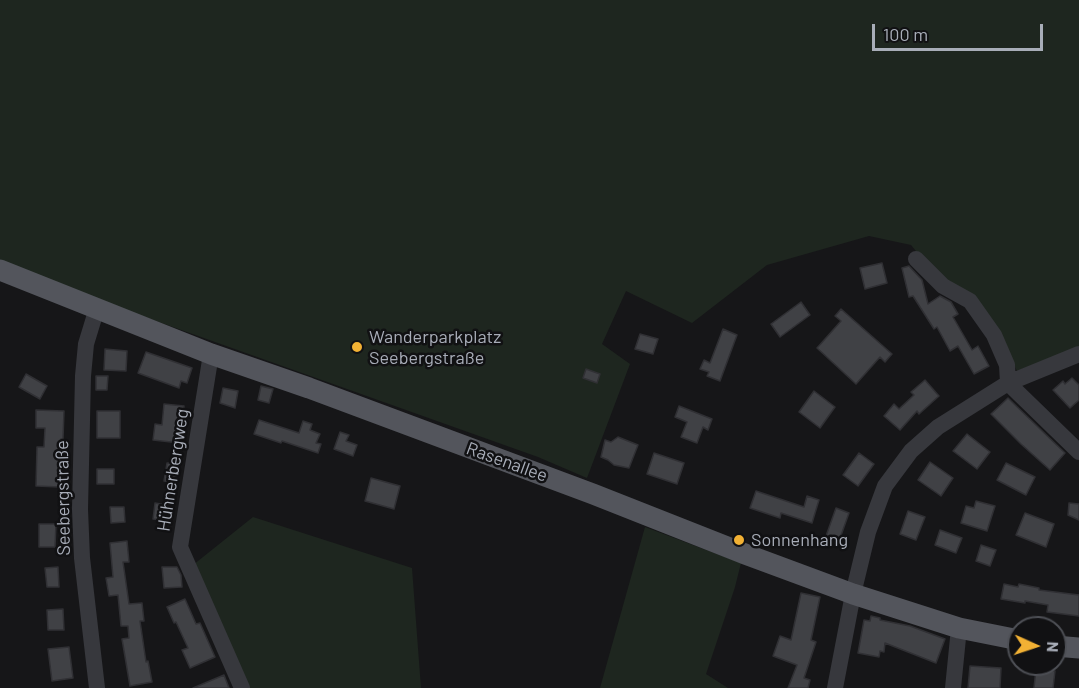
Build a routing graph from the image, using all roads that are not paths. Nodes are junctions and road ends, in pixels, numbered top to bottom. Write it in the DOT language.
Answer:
graph roads {
  1 [pos="916,259"];
  2 [pos="0,270"];
  3 [pos="97,308"];
  4 [pos="211,354"];
  5 [pos="1079,354"];
  6 [pos="1008,383"];
  7 [pos="1079,452"];
  8 [pos="853,594"];
  9 [pos="959,628"];
  10 [pos="1007,638"];
  11 [pos="97,688"];
  12 [pos="242,688"];
  13 [pos="835,688"];
  14 [pos="953,688"];
  1 -- 6 [label="street"];
  2 -- 3 [label="main road, Rasenallee"];
  3 -- 4 [label="main road, Rasenallee"];
  3 -- 11 [label="street, Seebergstraße"];
  4 -- 8 [label="main road, Rasenallee"];
  4 -- 12 [label="street, Hühnerbergweg"];
  5 -- 6 [label="street"];
  6 -- 7 [label="street"];
  6 -- 8 [label="street"];
  8 -- 9 [label="main road, Rasenallee"];
  8 -- 13 [label="street"];
  9 -- 10 [label="main road, Rasenallee"];
  9 -- 14 [label="street"];
}
